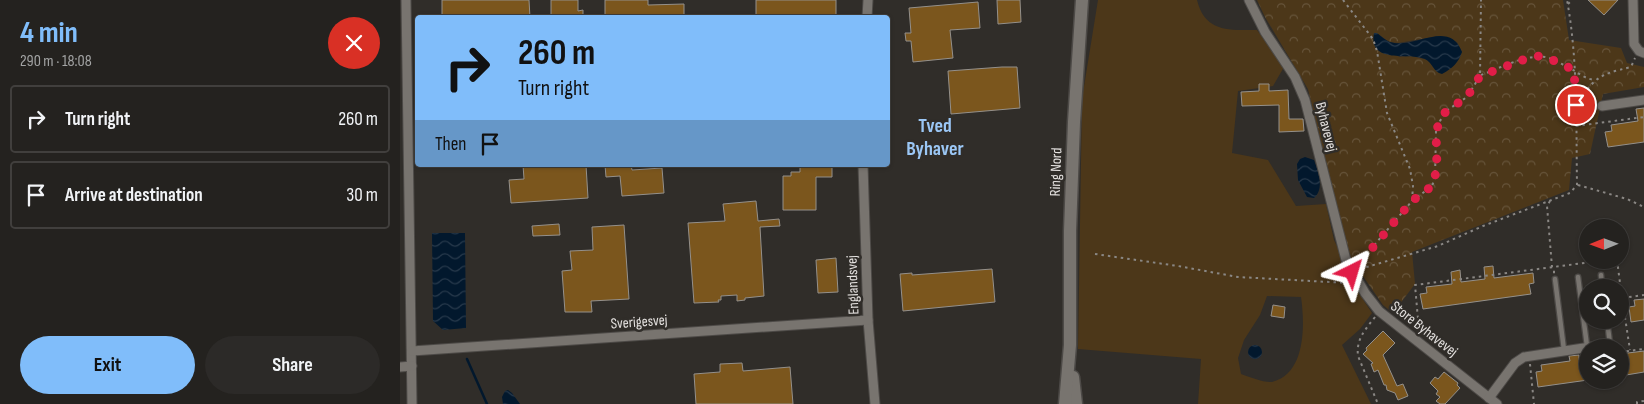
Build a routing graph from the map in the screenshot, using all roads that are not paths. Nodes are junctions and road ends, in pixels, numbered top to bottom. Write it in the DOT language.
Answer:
graph roads {
  1 [pos="406,0"];
  2 [pos="868,0"];
  3 [pos="1082,0"];
  4 [pos="1249,0"];
  5 [pos="1633,0"];
  6 [pos="867,15"];
  7 [pos="1641,52"];
  8 [pos="415,79"];
  9 [pos="408,80"];
  10 [pos="1644,100"];
  11 [pos="1602,106"];
  12 [pos="863,167"];
  13 [pos="405,176"];
  14 [pos="1352,272"];
  15 [pos="1600,275"];
  16 [pos="1578,277"];
  17 [pos="1555,279"];
  18 [pos="1601,279"];
  19 [pos="868,320"];
  20 [pos="1586,339"];
  21 [pos="1070,345"];
  22 [pos="1579,347"];
  23 [pos="1564,350"];
  24 [pos="412,351"];
  25 [pos="412,366"];
  26 [pos="400,367"];
  27 [pos="1489,398"];
  28 [pos="412,404"];
  29 [pos="875,404"];
  30 [pos="1065,404"];
  31 [pos="1076,404"];
  32 [pos="1497,404"];
  1 -- 9 [label="street"];
  2 -- 6 [label="street"];
  3 -- 21 [label="main road, Ring Nord"];
  4 -- 14 [label="street, Byhavevej"];
  5 -- 7 [label="street"];
  8 -- 9 [label="street"];
  9 -- 13 [label="street"];
  10 -- 11 [label="street"];
  12 -- 19 [label="street, Englandsvej"];
  13 -- 24 [label="street"];
  14 -- 27 [label="street, Store Byhavevej"];
  15 -- 18 [label="lane"];
  16 -- 20 [label="lane"];
  17 -- 23 [label="lane"];
  19 -- 24 [label="street, Sverigesvej"];
  19 -- 29 [label="street, Englandsvej"];
  21 -- 30 [label="main road, Ring Nord"];
  21 -- 31 [label="main road, Ring Nord"];
  22 -- 23 [label="street"];
  23 -- 27 [label="street"];
  24 -- 25 [label="street"];
  25 -- 26 [label="street"];
  25 -- 28 [label="street"];
  27 -- 32 [label="street, Store Byhavevej"];
}
